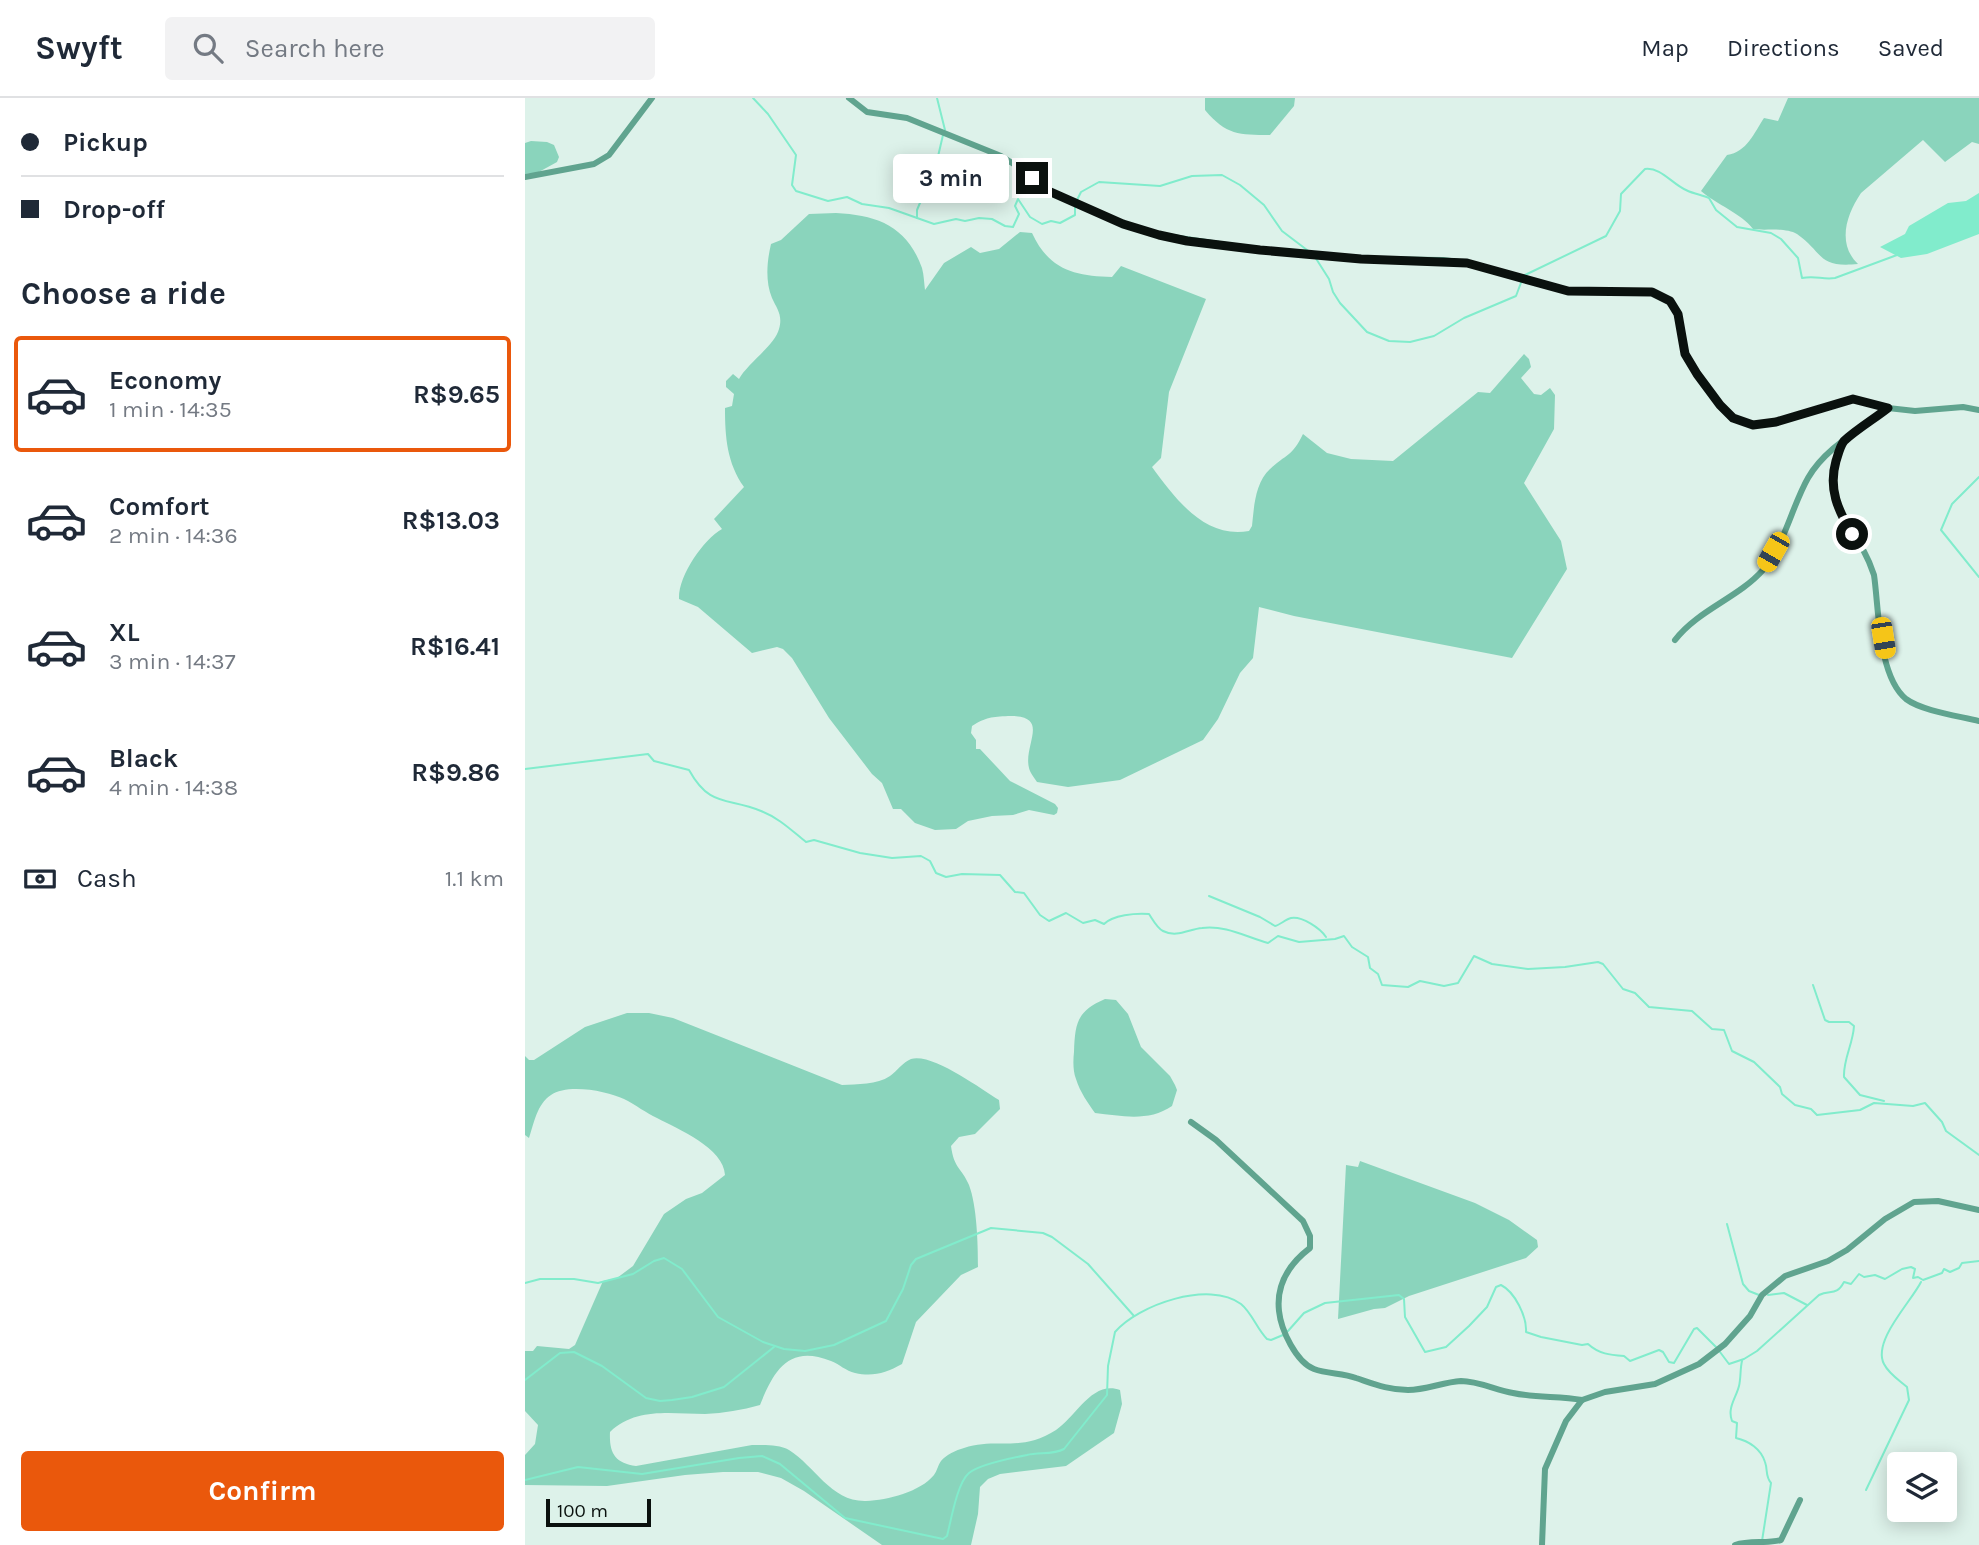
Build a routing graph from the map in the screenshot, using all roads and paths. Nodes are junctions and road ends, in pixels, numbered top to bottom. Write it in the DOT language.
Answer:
graph roads {
  1 [pos="652,98"];
  2 [pos="849,98"];
  3 [pos="525,177"];
  4 [pos="1888,408"];
  5 [pos="1979,410"];
  6 [pos="1842,443"];
  7 [pos="1675,640"];
  8 [pos="1979,721"];
  9 [pos="1191,1122"];
  10 [pos="1979,1210"];
  11 [pos="1582,1400"];
  12 [pos="1800,1500"];
  13 [pos="1542,1545"];
  14 [pos="1735,1545"];
  1 -- 3 [label="street"];
  2 -- 4 [label="street"];
  4 -- 5 [label="street"];
  4 -- 6 [label="street"];
  6 -- 7 [label="street"];
  6 -- 8 [label="street"];
  9 -- 11 [label="street"];
  10 -- 11 [label="street"];
  11 -- 13 [label="street"];
  12 -- 14 [label="street"];
}
